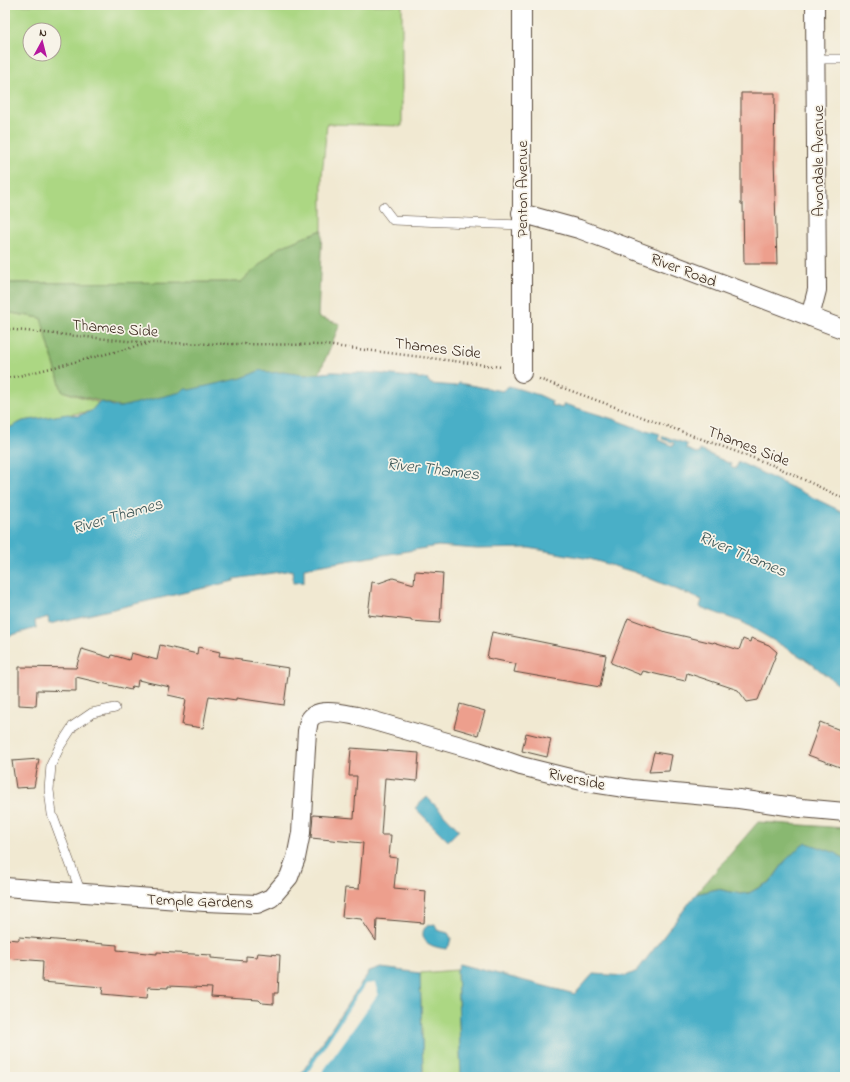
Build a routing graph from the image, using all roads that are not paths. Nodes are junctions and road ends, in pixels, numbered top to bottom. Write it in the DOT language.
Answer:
graph roads {
  1 [pos="522,5"];
  2 [pos="815,5"];
  3 [pos="816,59"];
  4 [pos="845,59"];
  5 [pos="383,207"];
  6 [pos="521,219"];
  7 [pos="810,317"];
  8 [pos="845,330"];
  9 [pos="522,373"];
  10 [pos="114,708"];
  11 [pos="316,714"];
  12 [pos="845,812"];
  13 [pos="5,887"];
  14 [pos="81,893"];
  1 -- 6 [label="street, Penton Avenue"];
  2 -- 3 [label="street, Avondale Avenue"];
  3 -- 4 [label="lane"];
  3 -- 7 [label="street, Avondale Avenue"];
  5 -- 6 [label="lane"];
  6 -- 7 [label="street, River Road"];
  6 -- 9 [label="street, Penton Avenue"];
  7 -- 8 [label="street, River Road"];
  10 -- 14 [label="lane"];
  11 -- 12 [label="street, Riverside"];
  11 -- 14 [label="street, Temple Gardens"];
  13 -- 14 [label="street, Temple Gardens"];
}
